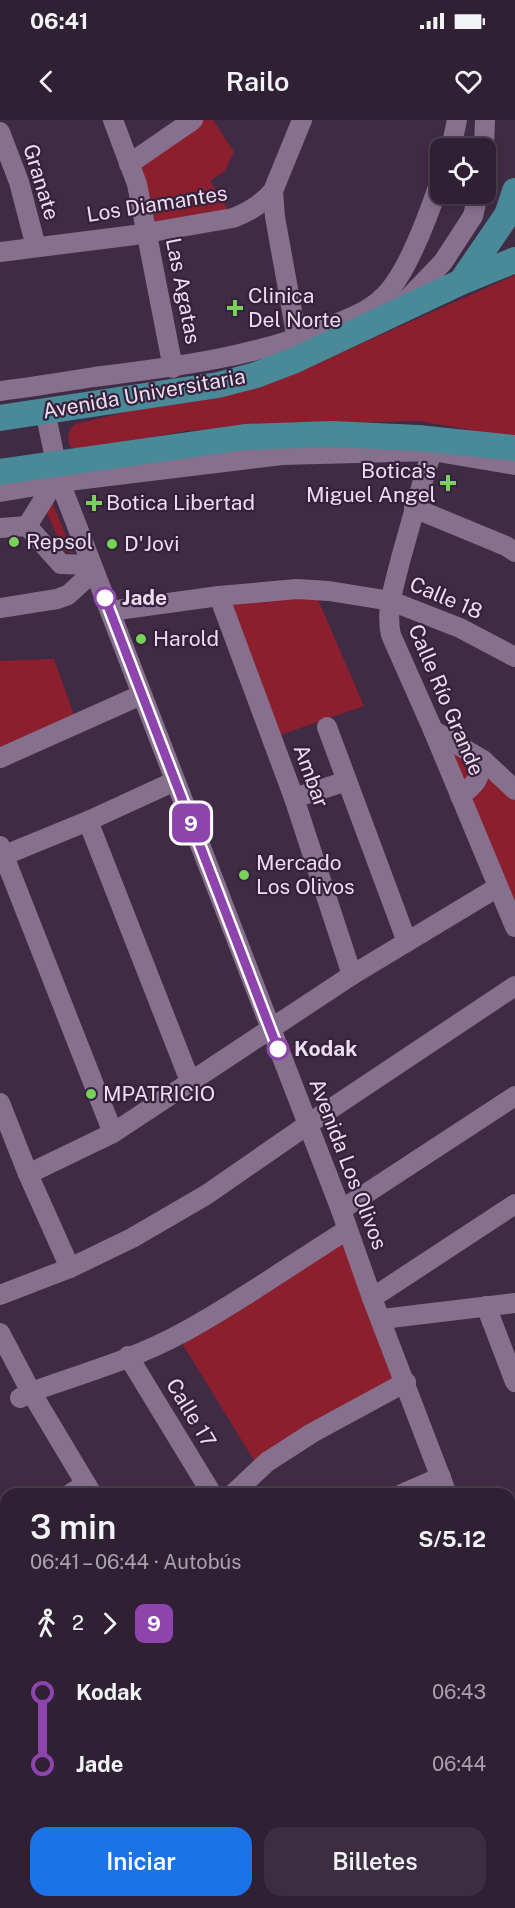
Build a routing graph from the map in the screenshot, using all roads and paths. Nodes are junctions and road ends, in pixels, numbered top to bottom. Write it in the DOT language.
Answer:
graph roads {
  1 [pos="113,120"];
  2 [pos="193,120"];
  3 [pos="302,120"];
  4 [pos="457,120"];
  5 [pos="485,120"];
  6 [pos="452,138"];
  7 [pos="484,138"];
  8 [pos="2,143"];
  9 [pos="129,164"];
  10 [pos="273,191"];
  11 [pos="515,191"];
  12 [pos="432,204"];
  13 [pos="476,204"];
  14 [pos="147,233"];
  15 [pos="36,247"];
  16 [pos="0,252"];
  17 [pos="515,260"];
  18 [pos="443,262"];
  19 [pos="461,282"];
  20 [pos="388,307"];
  21 [pos="297,339"];
  22 [pos="173,368"];
  23 [pos="0,391"];
  24 [pos="45,411"];
  25 [pos="0,418"];
  26 [pos="515,448"];
  27 [pos="432,451"];
  28 [pos="515,465"];
  29 [pos="0,472"];
  30 [pos="56,476"];
  31 [pos="0,492"];
  32 [pos="414,508"];
  33 [pos="27,526"];
  34 [pos="0,528"];
  35 [pos="515,552"];
  36 [pos="92,569"];
  37 [pos="219,596"];
  38 [pos="391,601"];
  39 [pos="0,608"];
  40 [pos="110,611"];
  41 [pos="515,657"];
  42 [pos="141,695"];
  43 [pos="327,727"];
  44 [pos="433,730"];
  45 [pos="0,758"];
  46 [pos="483,760"];
  47 [pos="175,781"];
  48 [pos="347,781"];
  49 [pos="515,790"];
  50 [pos="460,796"];
  51 [pos="294,798"];
  52 [pos="88,821"];
  53 [pos="1,853"];
  54 [pos="498,887"];
  55 [pos="515,927"];
  56 [pos="407,942"];
  57 [pos="352,975"];
  58 [pos="515,986"];
  59 [pos="271,1030"];
  60 [pos="190,1082"];
  61 [pos="515,1096"];
  62 [pos="0,1103"];
  63 [pos="308,1125"];
  64 [pos="113,1133"];
  65 [pos="28,1174"];
  66 [pos="515,1204"];
  67 [pos="341,1210"];
  68 [pos="347,1230"];
  69 [pos="70,1269"];
  70 [pos="0,1295"];
  71 [pos="372,1298"];
  72 [pos="515,1303"];
  73 [pos="486,1306"];
  74 [pos="382,1319"];
  75 [pos="0,1333"];
  76 [pos="128,1356"];
  77 [pos="0,1360"];
  78 [pos="406,1382"];
  79 [pos="515,1382"];
  80 [pos="26,1395"];
  81 [pos="444,1485"];
  82 [pos="78,1488"];
  83 [pos="208,1488"];
  84 [pos="239,1488"];
  1 -- 9 [label="street, Las Agatas"];
  2 -- 9 [label="street"];
  3 -- 10 [label="street, Los Diamantes"];
  4 -- 6 [label="street"];
  5 -- 7 [label="street"];
  8 -- 15 [label="street, Granate"];
  9 -- 14 [label="street, Las Agatas"];
  10 -- 14 [label="street, Los Diamantes"];
  10 -- 21 [label="street"];
  11 -- 19 [label="main road"];
  12 -- 20 [label="street, Avenida Universitaria"];
  13 -- 18 [label="street"];
  14 -- 15 [label="street, Los Diamantes"];
  14 -- 22 [label="street, Las Agatas"];
  15 -- 16 [label="street, Los Diamantes"];
  17 -- 19 [label="main road, Avenida Universitaria"];
  18 -- 19 [label="street"];
  18 -- 20 [label="street"];
  19 -- 20 [label="main road, Avenida Universitaria"];
  20 -- 21 [label="street, Avenida Universitaria"];
  20 -- 24 [label="main road, Avenida Universitaria"];
  21 -- 22 [label="street, Avenida Universitaria"];
  22 -- 23 [label="street, Avenida Universitaria"];
  24 -- 25 [label="main road, Avenida Universitaria"];
  24 -- 30 [label="street, Avenida Los Olivos"];
  26 -- 30 [label="main road"];
  27 -- 28 [label="street"];
  27 -- 30 [label="street"];
  27 -- 32 [label="street, Calle Río Grande"];
  29 -- 30 [label="main road"];
  30 -- 31 [label="street"];
  30 -- 33 [label="street"];
  30 -- 36 [label="street, Avenida Los Olivos"];
  32 -- 35 [label="street"];
  32 -- 38 [label="street, Calle Río Grande"];
  33 -- 34 [label="street"];
  33 -- 36 [label="street"];
  36 -- 39 [label="street"];
  36 -- 40 [label="street, Avenida Los Olivos"];
  37 -- 38 [label="street"];
  37 -- 40 [label="street"];
  37 -- 51 [label="street, Ambar"];
  38 -- 41 [label="street, Calle 18"];
  38 -- 44 [label="street, Calle Río Grande"];
  40 -- 42 [label="street, Avenida Los Olivos"];
  42 -- 45 [label="street"];
  42 -- 47 [label="street, Avenida Los Olivos"];
  43 -- 48 [label="street"];
  44 -- 46 [label="street"];
  44 -- 50 [label="street, Calle Río Grande"];
  46 -- 49 [label="street"];
  46 -- 50 [label="street"];
  47 -- 52 [label="street"];
  47 -- 59 [label="street, Avenida Los Olivos"];
  48 -- 51 [label="street"];
  48 -- 56 [label="street"];
  50 -- 54 [label="street, Calle Río Grande"];
  51 -- 57 [label="street, Ambar"];
  52 -- 53 [label="street"];
  52 -- 60 [label="street"];
  53 -- 64 [label="street"];
  54 -- 55 [label="street, Calle Río Grande"];
  54 -- 56 [label="street"];
  56 -- 57 [label="street"];
  57 -- 59 [label="street"];
  58 -- 63 [label="street"];
  59 -- 60 [label="street"];
  59 -- 63 [label="street, Avenida Los Olivos"];
  60 -- 64 [label="street"];
  61 -- 67 [label="street"];
  62 -- 65 [label="street"];
  63 -- 67 [label="street, Avenida Los Olivos"];
  63 -- 69 [label="street"];
  64 -- 65 [label="street"];
  65 -- 69 [label="street"];
  66 -- 71 [label="street"];
  67 -- 68 [label="street, Avenida Los Olivos"];
  68 -- 71 [label="street, Avenida Los Olivos"];
  68 -- 76 [label="street"];
  69 -- 70 [label="street"];
  71 -- 74 [label="street, Avenida Los Olivos"];
  72 -- 73 [label="street"];
  73 -- 74 [label="street"];
  73 -- 79 [label="street"];
  74 -- 78 [label="street, Avenida Los Olivos"];
  75 -- 80 [label="street"];
  76 -- 80 [label="street"];
  76 -- 83 [label="street, Calle 17"];
  77 -- 80 [label="street"];
  78 -- 81 [label="street, Avenida Los Olivos"];
  78 -- 84 [label="street"];
  80 -- 82 [label="street"];
}
